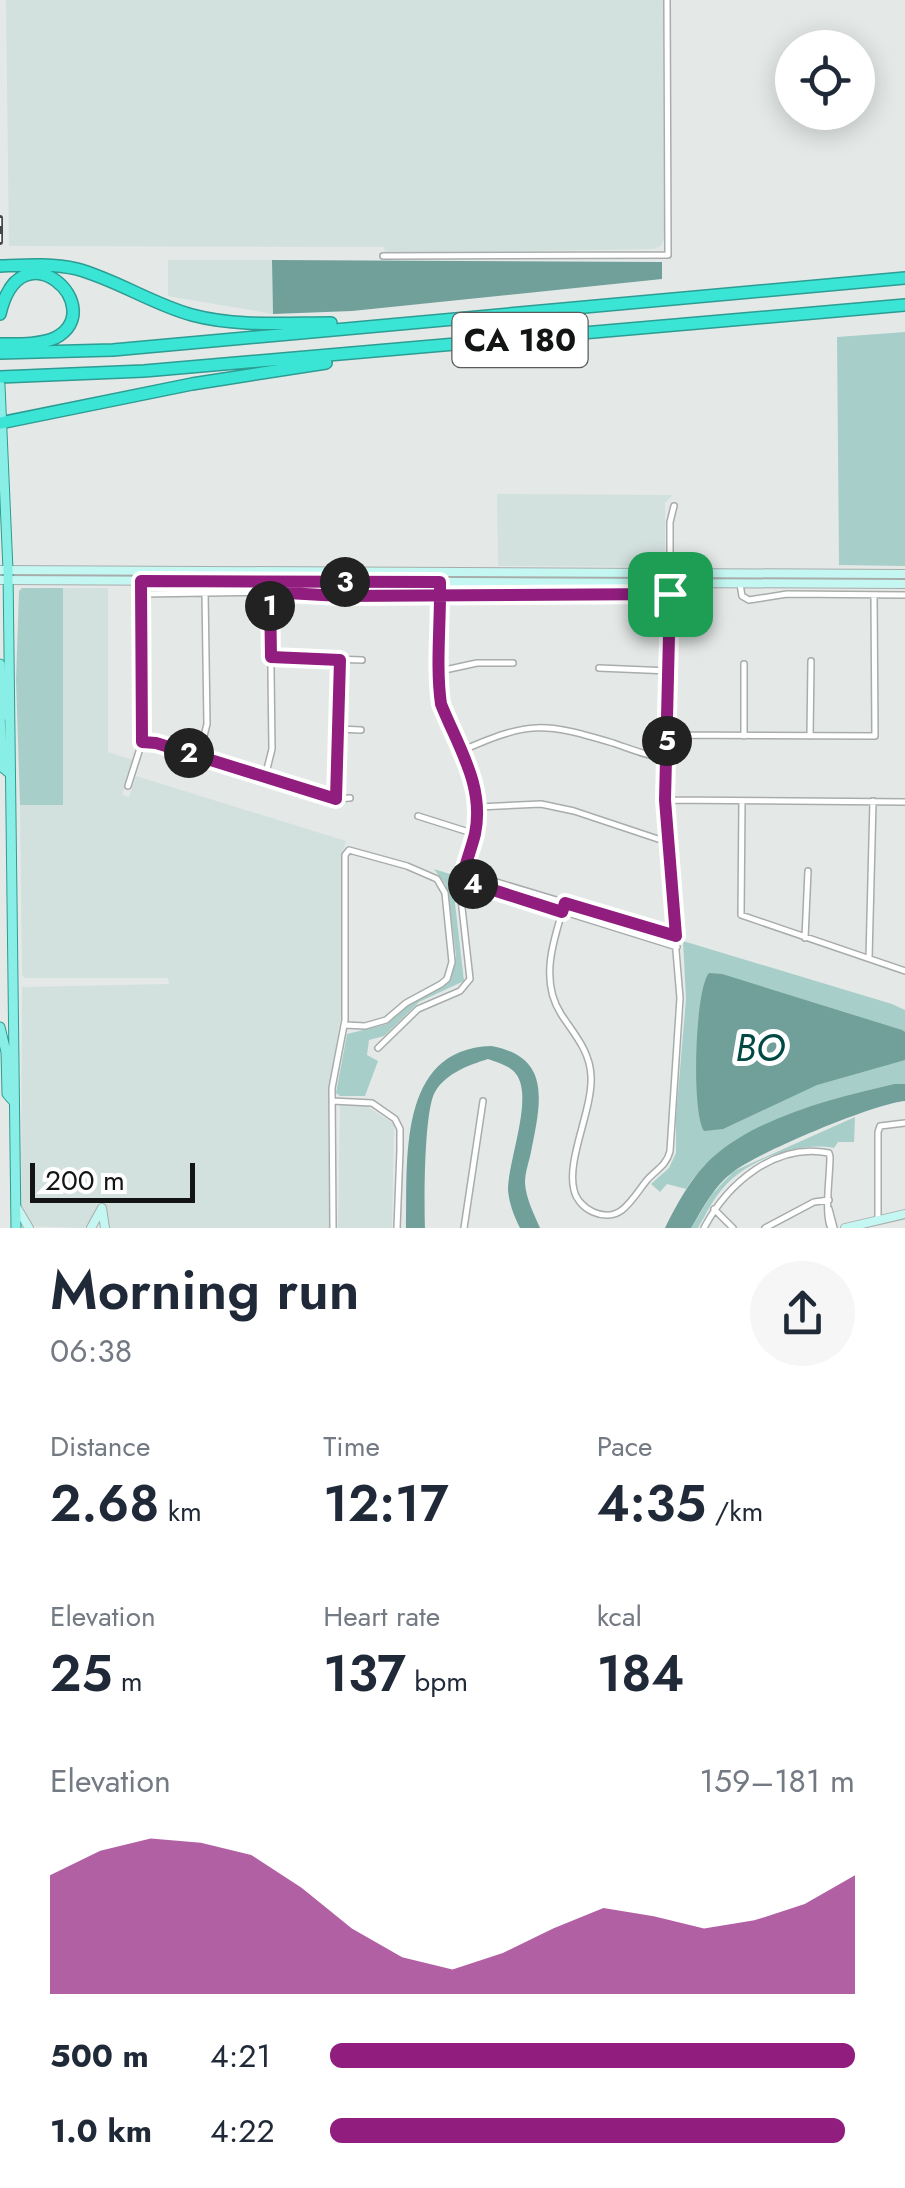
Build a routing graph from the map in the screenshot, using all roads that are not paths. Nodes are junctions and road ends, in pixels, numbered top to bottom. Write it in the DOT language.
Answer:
graph roads {
  1 [pos="667,0"];
  2 [pos="383,256"];
  3 [pos="0,266"];
  4 [pos="905,275"];
  5 [pos="905,305"];
  6 [pos="0,314"];
  7 [pos="416,323"];
  8 [pos="0,344"];
  9 [pos="420,348"];
  10 [pos="0,354"];
  11 [pos="0,377"];
  12 [pos="0,386"];
  13 [pos="0,394"];
  14 [pos="1,423"];
  15 [pos="674,506"];
  16 [pos="340,571"];
  17 [pos="865,574"];
  18 [pos="905,574"];
  19 [pos="4,575"];
  20 [pos="670,578"];
  21 [pos="141,581"];
  22 [pos="340,582"];
  23 [pos="440,582"];
  24 [pos="740,584"];
  25 [pos="800,584"];
  26 [pos="905,584"];
  27 [pos="206,592"];
  28 [pos="270,592"];
  29 [pos="142,594"];
  30 [pos="440,594"];
  31 [pos="670,594"];
  32 [pos="874,595"];
  33 [pos="905,595"];
  34 [pos="340,596"];
  35 [pos="271,657"];
  36 [pos="340,660"];
  37 [pos="362,660"];
  38 [pos="811,660"];
  39 [pos="513,663"];
  40 [pos="0,664"];
  41 [pos="744,664"];
  42 [pos="599,668"];
  43 [pos="440,671"];
  44 [pos="670,672"];
  45 [pos="0,713"];
  46 [pos="8,727"];
  47 [pos="338,729"];
  48 [pos="360,730"];
  49 [pos="668,735"];
  50 [pos="744,736"];
  51 [pos="810,736"];
  52 [pos="142,742"];
  53 [pos="461,750"];
  54 [pos="199,756"];
  55 [pos="667,758"];
  56 [pos="9,773"];
  57 [pos="265,777"];
  58 [pos="128,786"];
  59 [pos="350,798"];
  60 [pos="336,799"];
  61 [pos="665,800"];
  62 [pos="742,800"];
  63 [pos="873,801"];
  64 [pos="905,802"];
  65 [pos="478,807"];
  66 [pos="418,816"];
  67 [pos="475,834"];
  68 [pos="667,842"];
  69 [pos="808,871"];
  70 [pos="463,872"];
  71 [pos="462,880"];
  72 [pos="565,903"];
  73 [pos="562,912"];
  74 [pos="676,936"];
  75 [pos="805,938"];
  76 [pos="678,947"];
  77 [pos="869,959"];
  78 [pos="905,970"];
  79 [pos="345,1025"];
  80 [pos="0,1027"];
  81 [pos="378,1048"];
  82 [pos="483,1101"];
  83 [pos="14,1102"];
  84 [pos="332,1102"];
  85 [pos="905,1123"];
  86 [pos="829,1200"];
  87 [pos="16,1205"];
  88 [pos="714,1208"];
  89 [pos="905,1214"];
  90 [pos="878,1219"];
  91 [pos="16,1228"];
  92 [pos="29,1228"];
  93 [pos="91,1228"];
  94 [pos="105,1228"];
  95 [pos="333,1228"];
  96 [pos="397,1228"];
  97 [pos="464,1228"];
  98 [pos="704,1228"];
  99 [pos="733,1228"];
  100 [pos="765,1228"];
  101 [pos="833,1228"];
  102 [pos="845,1228"];
  1 -- 2 [label="street"];
  3 -- 7 [label="highway"];
  4 -- 7 [label="highway, CA 180"];
  5 -- 9 [label="highway, CA 180"];
  6 -- 8 [label="highway"];
  7 -- 10 [label="highway, CA 180"];
  9 -- 11 [label="highway, CA 180"];
  9 -- 14 [label="highway"];
  12 -- 13 [label="main road"];
  13 -- 14 [label="main road"];
  14 -- 19 [label="main road"];
  15 -- 20 [label="street"];
  16 -- 19 [label="street"];
  16 -- 20 [label="street"];
  16 -- 22 [label="street"];
  17 -- 18 [label="street"];
  17 -- 20 [label="street"];
  17 -- 25 [label="street"];
  19 -- 21 [label="street"];
  19 -- 46 [label="main road"];
  20 -- 23 [label="street"];
  20 -- 24 [label="street"];
  20 -- 31 [label="street"];
  21 -- 22 [label="street"];
  21 -- 29 [label="street"];
  22 -- 23 [label="street"];
  22 -- 34 [label="street"];
  23 -- 30 [label="street"];
  24 -- 25 [label="street"];
  24 -- 32 [label="street"];
  25 -- 26 [label="street"];
  27 -- 28 [label="street"];
  27 -- 29 [label="street"];
  27 -- 54 [label="street"];
  28 -- 34 [label="street"];
  28 -- 35 [label="street"];
  29 -- 52 [label="street"];
  30 -- 31 [label="street"];
  30 -- 34 [label="street"];
  30 -- 43 [label="street"];
  31 -- 44 [label="street"];
  32 -- 33 [label="street"];
  32 -- 51 [label="street"];
  35 -- 36 [label="street"];
  35 -- 57 [label="street"];
  36 -- 37 [label="street"];
  36 -- 47 [label="street"];
  38 -- 51 [label="street"];
  39 -- 43 [label="street"];
  40 -- 46 [label="main road"];
  41 -- 50 [label="street"];
  42 -- 44 [label="street"];
  43 -- 53 [label="street"];
  44 -- 49 [label="street"];
  45 -- 56 [label="main road"];
  46 -- 56 [label="main road"];
  47 -- 48 [label="street"];
  47 -- 60 [label="street"];
  49 -- 50 [label="street"];
  49 -- 55 [label="street"];
  50 -- 51 [label="street"];
  52 -- 54 [label="street"];
  52 -- 58 [label="street"];
  53 -- 55 [label="street"];
  53 -- 65 [label="street"];
  54 -- 57 [label="street"];
  55 -- 61 [label="street"];
  56 -- 83 [label="main road"];
  57 -- 60 [label="street"];
  59 -- 60 [label="street"];
  61 -- 62 [label="street"];
  61 -- 68 [label="street"];
  62 -- 63 [label="street"];
  62 -- 75 [label="street"];
  63 -- 64 [label="street"];
  63 -- 77 [label="street"];
  65 -- 67 [label="street"];
  65 -- 68 [label="street"];
  66 -- 67 [label="street"];
  67 -- 70 [label="street"];
  68 -- 74 [label="street"];
  69 -- 75 [label="street"];
  70 -- 71 [label="street"];
  70 -- 72 [label="street"];
  71 -- 73 [label="street"];
  71 -- 81 [label="street"];
  72 -- 73 [label="street"];
  72 -- 74 [label="street"];
  73 -- 76 [label="street"];
  73 -- 76 [label="street"];
  74 -- 76 [label="street"];
  75 -- 77 [label="street"];
  77 -- 78 [label="street"];
  79 -- 79 [label="street"];
  79 -- 84 [label="street"];
  80 -- 83 [label="main road"];
  82 -- 97 [label="street"];
  83 -- 87 [label="main road"];
  84 -- 95 [label="street"];
  84 -- 96 [label="street"];
  85 -- 90 [label="street"];
  86 -- 88 [label="street"];
  86 -- 100 [label="street"];
  86 -- 101 [label="street"];
  87 -- 91 [label="main road"];
  87 -- 92 [label="street"];
  88 -- 98 [label="street"];
  88 -- 99 [label="street"];
  89 -- 90 [label="street"];
  90 -- 102 [label="street"];
  93 -- 94 [label="street"];
}
